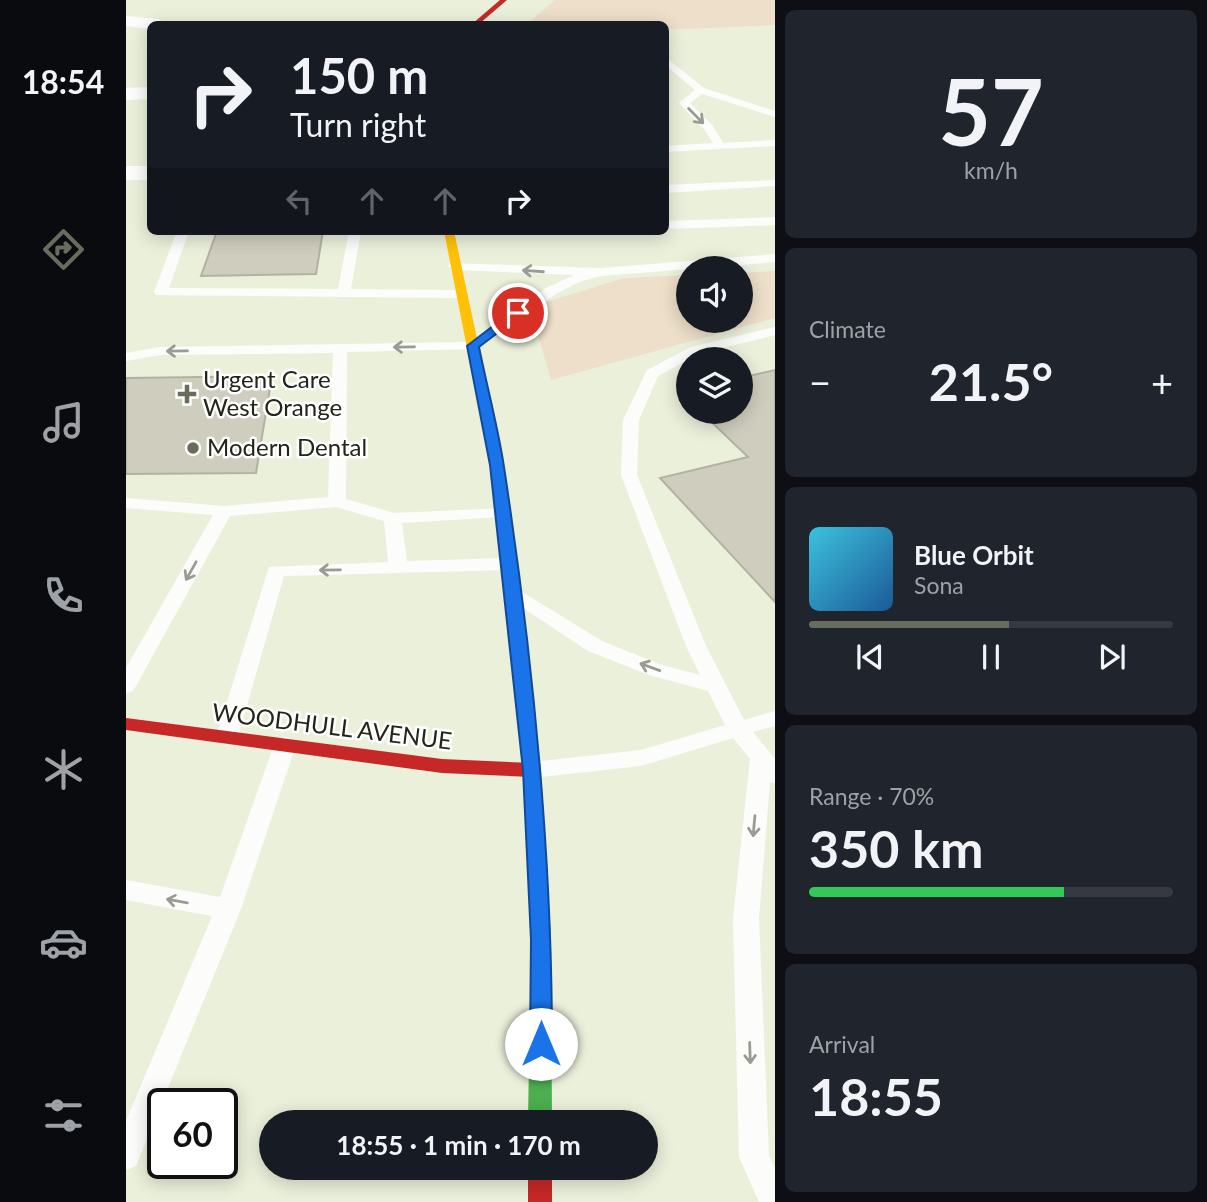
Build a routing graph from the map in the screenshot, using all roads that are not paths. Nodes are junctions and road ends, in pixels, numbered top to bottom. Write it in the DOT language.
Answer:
graph roads {
  1 [pos="504,0"];
  2 [pos="126,21"];
  3 [pos="478,21"];
  4 [pos="147,23"];
  5 [pos="669,63"];
  6 [pos="701,90"];
  7 [pos="147,93"];
  8 [pos="126,94"];
  9 [pos="775,114"];
  10 [pos="775,143"];
  11 [pos="720,146"];
  12 [pos="669,149"];
  13 [pos="126,173"];
  14 [pos="147,173"];
  15 [pos="775,183"];
  16 [pos="669,189"];
  17 [pos="775,221"];
  18 [pos="669,225"];
  19 [pos="182,235"];
  20 [pos="354,235"];
  21 [pos="450,235"];
  22 [pos="775,258"];
  23 [pos="455,266"];
  24 [pos="601,272"];
  25 [pos="344,292"];
  26 [pos="461,294"];
  27 [pos="775,331"];
  28 [pos="473,346"];
  29 [pos="340,348"];
  30 [pos="126,357"];
  31 [pos="337,502"];
  32 [pos="126,503"];
  33 [pos="224,511"];
  34 [pos="502,512"];
  35 [pos="393,518"];
  36 [pos="508,564"];
  37 [pos="398,568"];
  38 [pos="512,594"];
  39 [pos="126,686"];
  40 [pos="716,686"];
  41 [pos="775,718"];
  42 [pos="126,724"];
  43 [pos="738,729"];
  44 [pos="227,737"];
  45 [pos="285,746"];
  46 [pos="768,767"];
  47 [pos="532,770"];
  48 [pos="126,890"];
  49 [pos="229,909"];
  50 [pos="541,1110"];
  51 [pos="126,1156"];
  52 [pos="540,1180"];
  53 [pos="540,1202"];
  54 [pos="775,1202"];
  1 -- 3 [label="main road"];
  2 -- 4 [label="street"];
  5 -- 6 [label="lane"];
  6 -- 9 [label="lane"];
  6 -- 11 [label="lane, one-way"];
  7 -- 8 [label="street"];
  10 -- 11 [label="lane"];
  11 -- 12 [label="lane"];
  13 -- 14 [label="street"];
  15 -- 16 [label="lane"];
  17 -- 18 [label="lane"];
  19 -- 25 [label="lane"];
  20 -- 25 [label="lane"];
  21 -- 23 [label="main road"];
  22 -- 24 [label="lane"];
  24 -- 23 [label="lane, one-way"];
  23 -- 26 [label="main road"];
  24 -- 28 [label="lane"];
  25 -- 26 [label="lane"];
  26 -- 28 [label="main road"];
  27 -- 40 [label="lane"];
  28 -- 29 [label="lane, one-way"];
  28 -- 34 [label="main road"];
  29 -- 30 [label="lane, one-way"];
  29 -- 31 [label="lane"];
  31 -- 33 [label="lane"];
  31 -- 35 [label="lane"];
  32 -- 33 [label="lane"];
  33 -- 39 [label="lane, one-way"];
  34 -- 35 [label="lane"];
  34 -- 36 [label="main road"];
  35 -- 37 [label="lane"];
  36 -- 37 [label="lane"];
  36 -- 38 [label="main road"];
  37 -- 44 [label="lane, one-way"];
  40 -- 38 [label="lane, one-way"];
  38 -- 47 [label="main road"];
  40 -- 43 [label="lane"];
  41 -- 43 [label="lane"];
  42 -- 44 [label="main road, WOODHULL AVENUE"];
  43 -- 46 [label="lane"];
  43 -- 47 [label="lane"];
  44 -- 45 [label="main road, WOODHULL AVENUE"];
  45 -- 47 [label="main road, WOODHULL AVENUE"];
  45 -- 49 [label="lane"];
  46 -- 54 [label="lane, one-way"];
  47 -- 50 [label="main road"];
  49 -- 48 [label="lane, one-way"];
  49 -- 51 [label="lane"];
  52 -- 53 [label="main road"];
}
